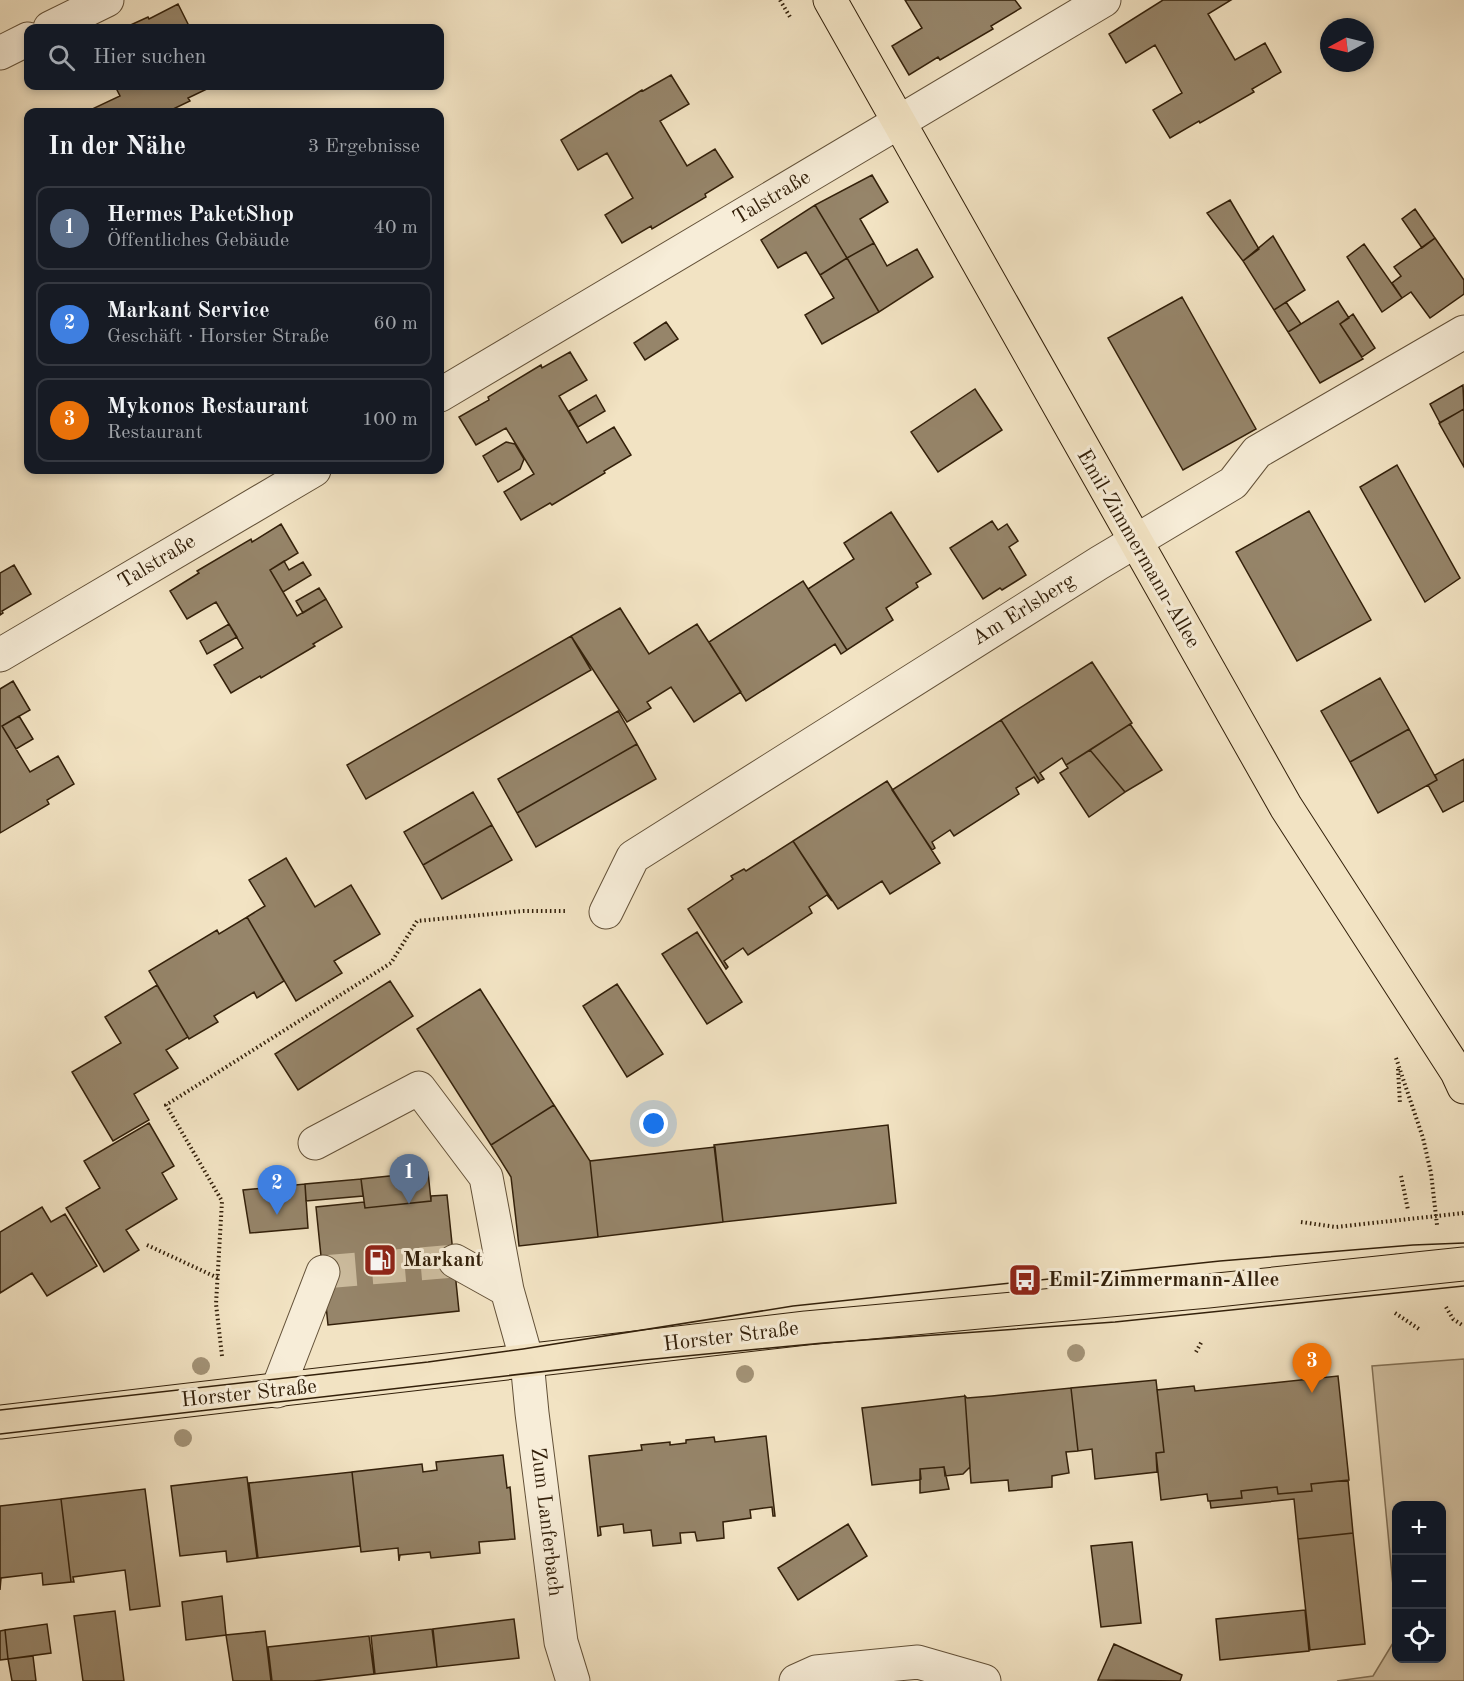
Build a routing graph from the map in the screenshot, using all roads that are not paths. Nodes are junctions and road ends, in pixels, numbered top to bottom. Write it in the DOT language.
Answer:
graph roads {
  1 [pos="107,0"];
  2 [pos="830,0"];
  3 [pos="1104,0"];
  4 [pos="58,24"];
  5 [pos="24,41"];
  6 [pos="0,53"];
  7 [pos="897,121"];
  8 [pos="1464,332"];
  9 [pos="444,393"];
  10 [pos="307,474"];
  11 [pos="1135,543"];
  12 [pos="0,656"];
  13 [pos="606,912"];
  14 [pos="1464,1087"];
  15 [pos="315,1143"];
  16 [pos="454,1261"];
  17 [pos="1453,1265"];
  18 [pos="323,1272"];
  19 [pos="507,1290"];
  20 [pos="527,1361"];
  21 [pos="277,1391"];
  22 [pos="0,1422"];
  23 [pos="573,1681"];
  24 [pos="796,1681"];
  25 [pos="984,1681"];
  1 -- 4 [label="street"];
  2 -- 7 [label="main road, Emil-Zimmermann-Allee"];
  3 -- 7 [label="street, Talstraße"];
  5 -- 6 [label="street"];
  7 -- 9 [label="street, Talstraße"];
  7 -- 11 [label="main road, Emil-Zimmermann-Allee"];
  8 -- 11 [label="street, Am Erlsberg"];
  10 -- 12 [label="street, Talstraße"];
  11 -- 13 [label="street, Am Erlsberg"];
  11 -- 14 [label="main road, Emil-Zimmermann-Allee"];
  15 -- 19 [label="street, Zum Lanferbach"];
  16 -- 19 [label="street"];
  17 -- 20 [label="main road, Horster Straße"];
  18 -- 21 [label="street"];
  19 -- 20 [label="street, Zum Lanferbach"];
  20 -- 21 [label="main road, Horster Straße"];
  20 -- 23 [label="street, Zum Lanferbach"];
  21 -- 22 [label="main road, Horster Straße"];
  24 -- 25 [label="street"];
}
